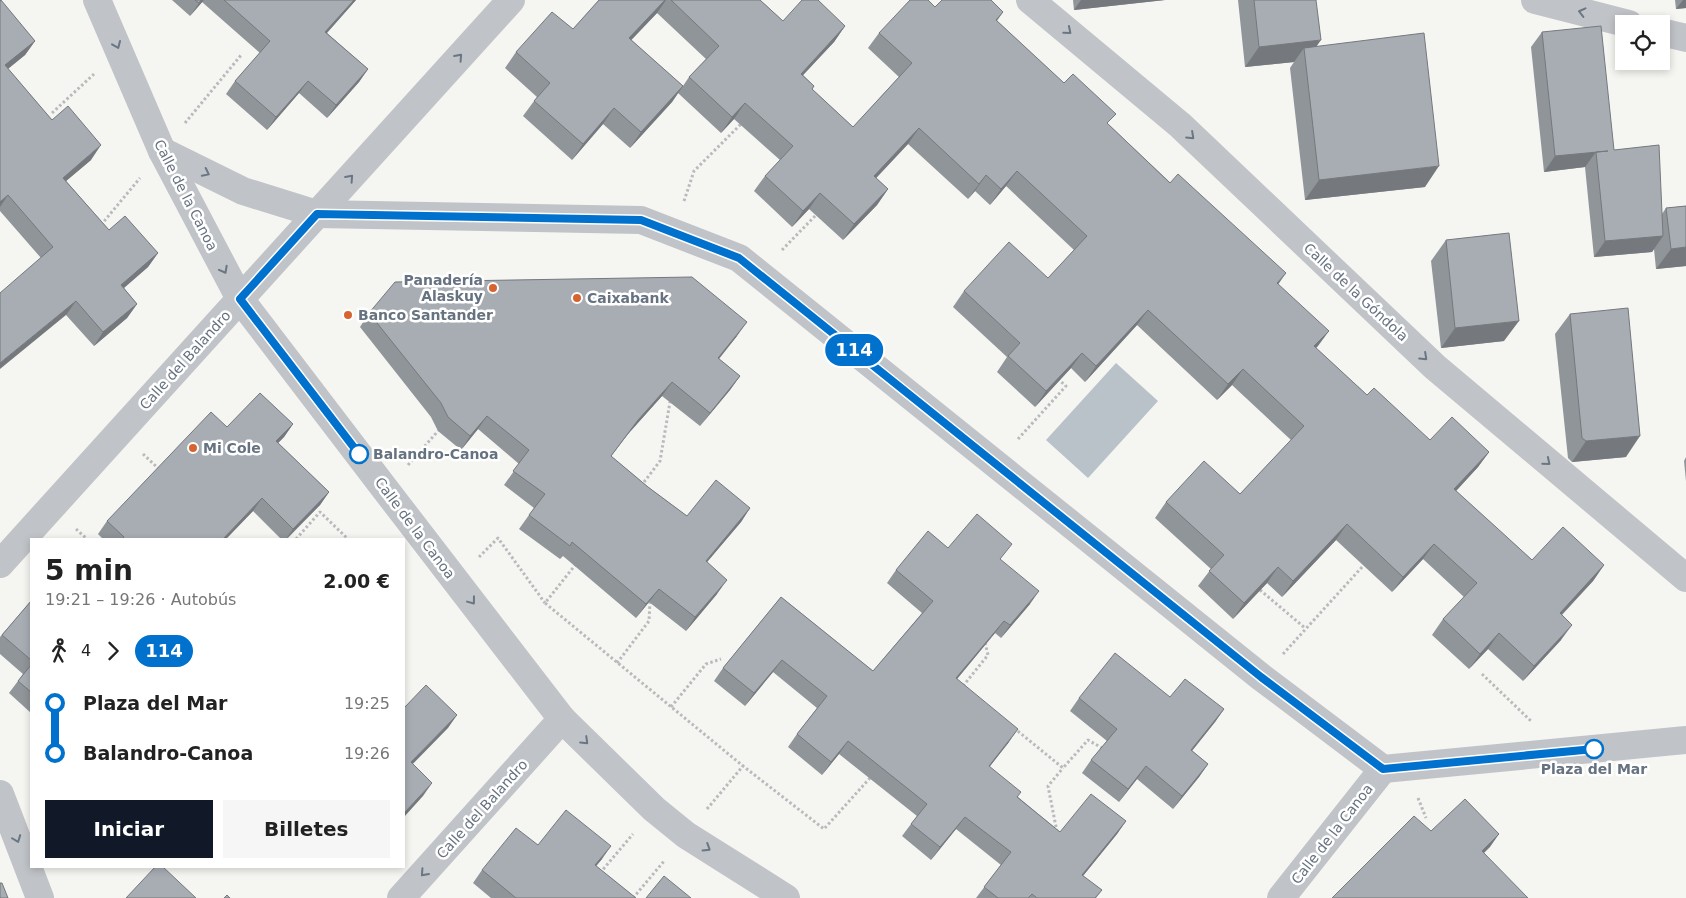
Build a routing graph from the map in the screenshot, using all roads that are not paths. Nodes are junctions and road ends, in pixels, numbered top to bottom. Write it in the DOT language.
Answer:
graph roads {
  1 [pos="97,0"];
  2 [pos="511,0"];
  3 [pos="1030,0"];
  4 [pos="1535,0"];
  5 [pos="1615,20"];
  6 [pos="1670,34"];
  7 [pos="1686,38"];
  8 [pos="162,151"];
  9 [pos="317,214"];
  10 [pos="240,299"];
  11 [pos="0,564"];
  12 [pos="1686,578"];
  13 [pos="562,719"];
  14 [pos="1686,740"];
  15 [pos="1383,769"];
  16 [pos="0,794"];
  17 [pos="40,898"];
  18 [pos="401,898"];
  19 [pos="786,898"];
  20 [pos="1281,898"];
  1 -- 8 [label="street, Calle de la Canoa, one-way"];
  9 -- 2 [label="street, Calle del Balandro, one-way"];
  3 -- 12 [label="street, Calle de la Góndola, one-way"];
  5 -- 4 [label="street, one-way"];
  6 -- 7 [label="street"];
  8 -- 9 [label="street, one-way"];
  8 -- 10 [label="street, Calle de la Canoa, one-way"];
  9 -- 10 [label="street, Calle del Balandro"];
  9 -- 15 [label="street"];
  10 -- 11 [label="street, Calle del Balandro"];
  10 -- 13 [label="street, Calle de la Canoa, one-way"];
  13 -- 18 [label="street, Calle del Balandro, one-way"];
  13 -- 19 [label="street, Calle de la Canoa, one-way"];
  14 -- 15 [label="street"];
  15 -- 20 [label="street, Calle de la Canoa"];
  16 -- 17 [label="street, one-way"];
}
